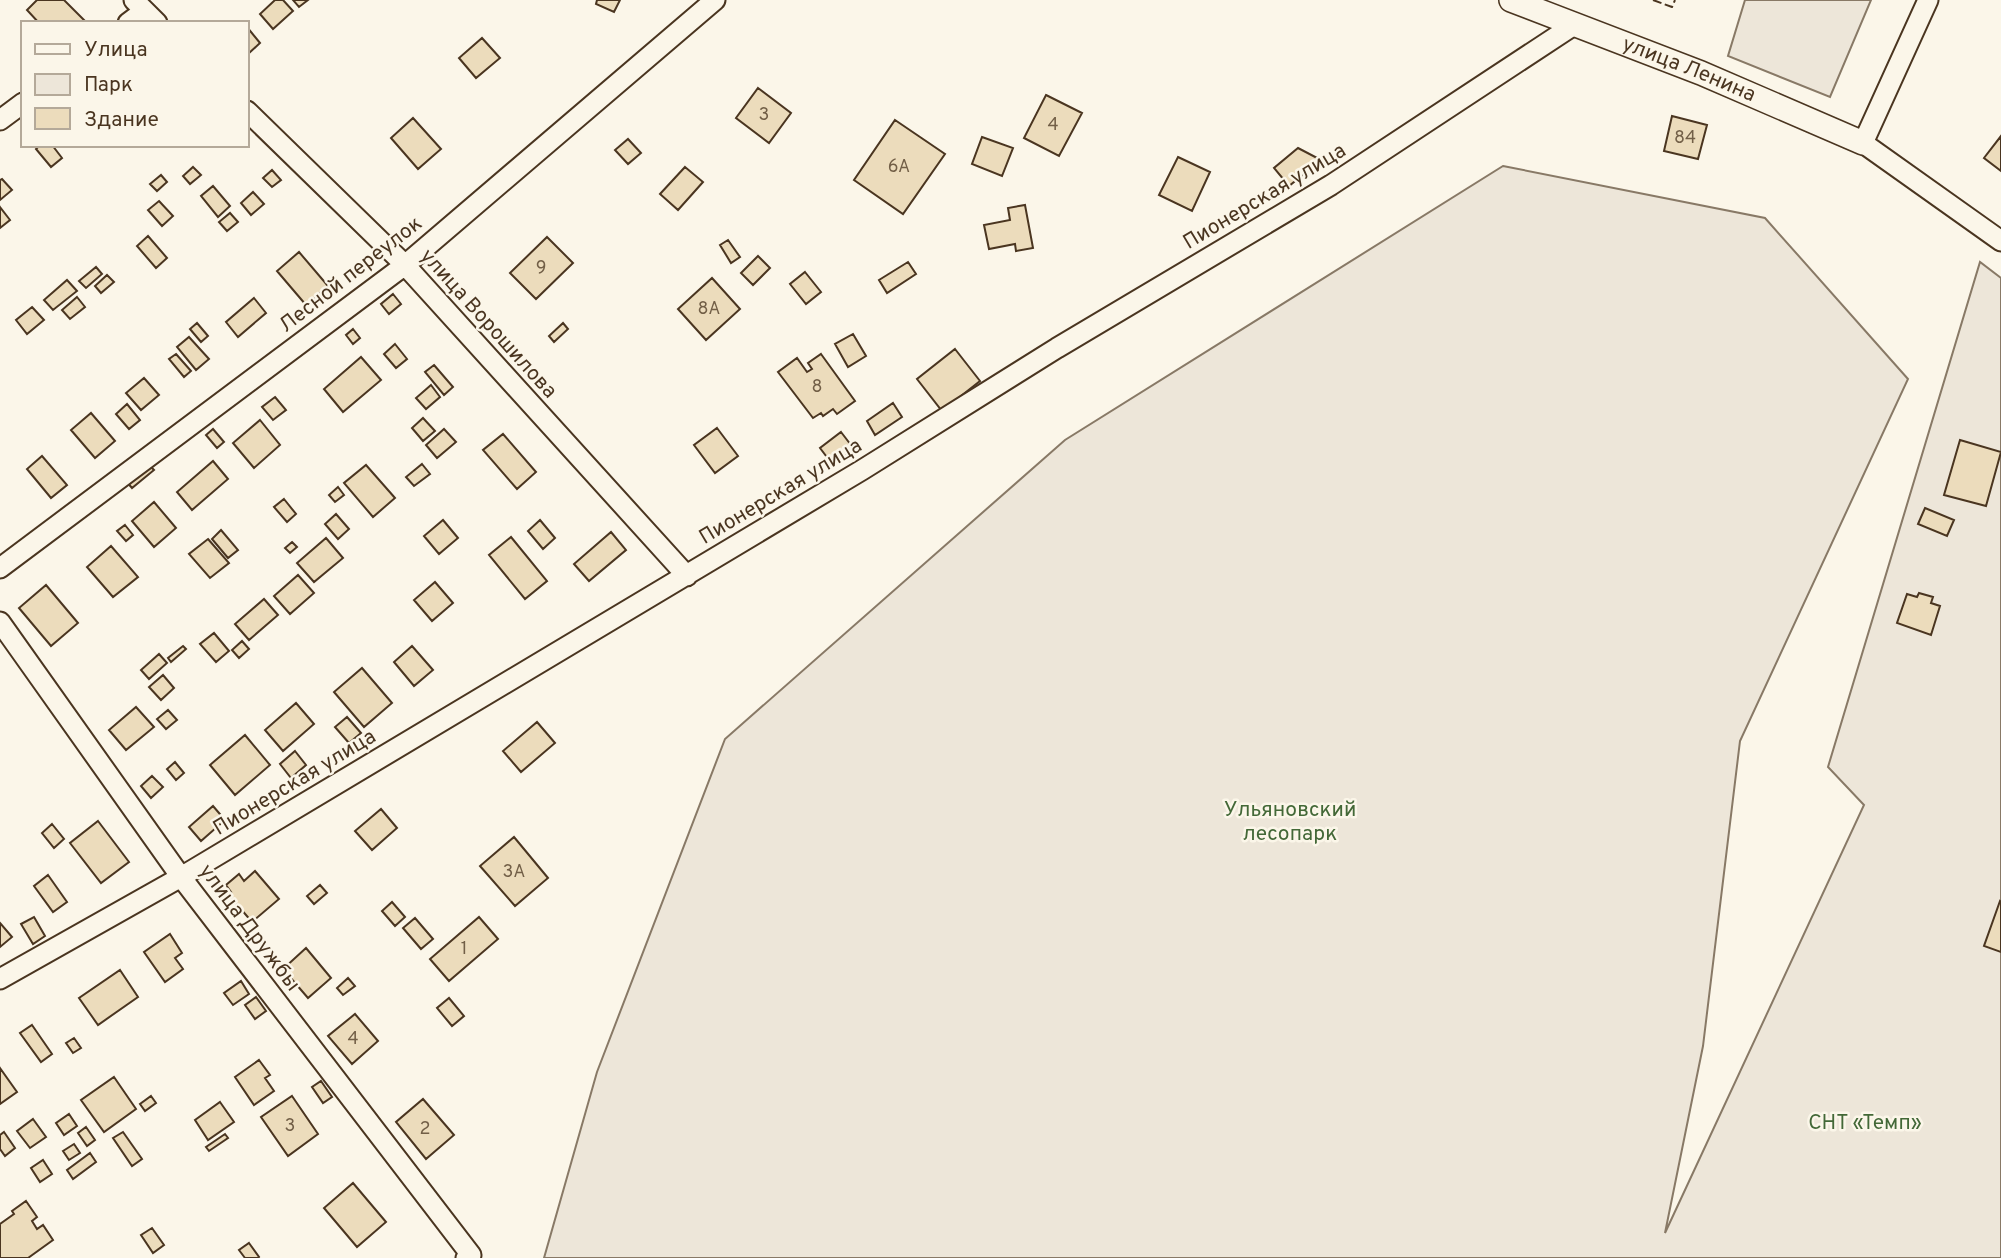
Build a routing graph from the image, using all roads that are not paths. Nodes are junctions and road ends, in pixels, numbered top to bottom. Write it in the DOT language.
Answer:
graph roads {
  1 [pos="715,0"];
  2 [pos="1511,0"];
  3 [pos="1928,0"];
  4 [pos="1574,25"];
  5 [pos="21,104"];
  6 [pos="248,112"];
  7 [pos="0,120"];
  8 [pos="1863,143"];
  9 [pos="2001,241"];
  10 [pos="405,265"];
  11 [pos="0,568"];
  12 [pos="687,576"];
  13 [pos="0,622"];
  14 [pos="181,877"];
  15 [pos="0,979"];
  16 [pos="468,1257"];
  1 -- 10 [label="street, Лесной переулок"];
  2 -- 4 [label="street, улица Ленина"];
  3 -- 8 [label="street"];
  4 -- 8 [label="street, улица Ленина"];
  4 -- 12 [label="street, Пионерская улица"];
  5 -- 7 [label="street"];
  6 -- 10 [label="street, улица Ворошилова"];
  8 -- 9 [label="street"];
  10 -- 11 [label="street, Лесной переулок"];
  10 -- 12 [label="street, улица Ворошилова"];
  12 -- 14 [label="street, Пионерская улица"];
  13 -- 14 [label="street, улица Дружбы"];
  14 -- 15 [label="street, Пионерская улица"];
  14 -- 16 [label="street, улица Дружбы"];
}
